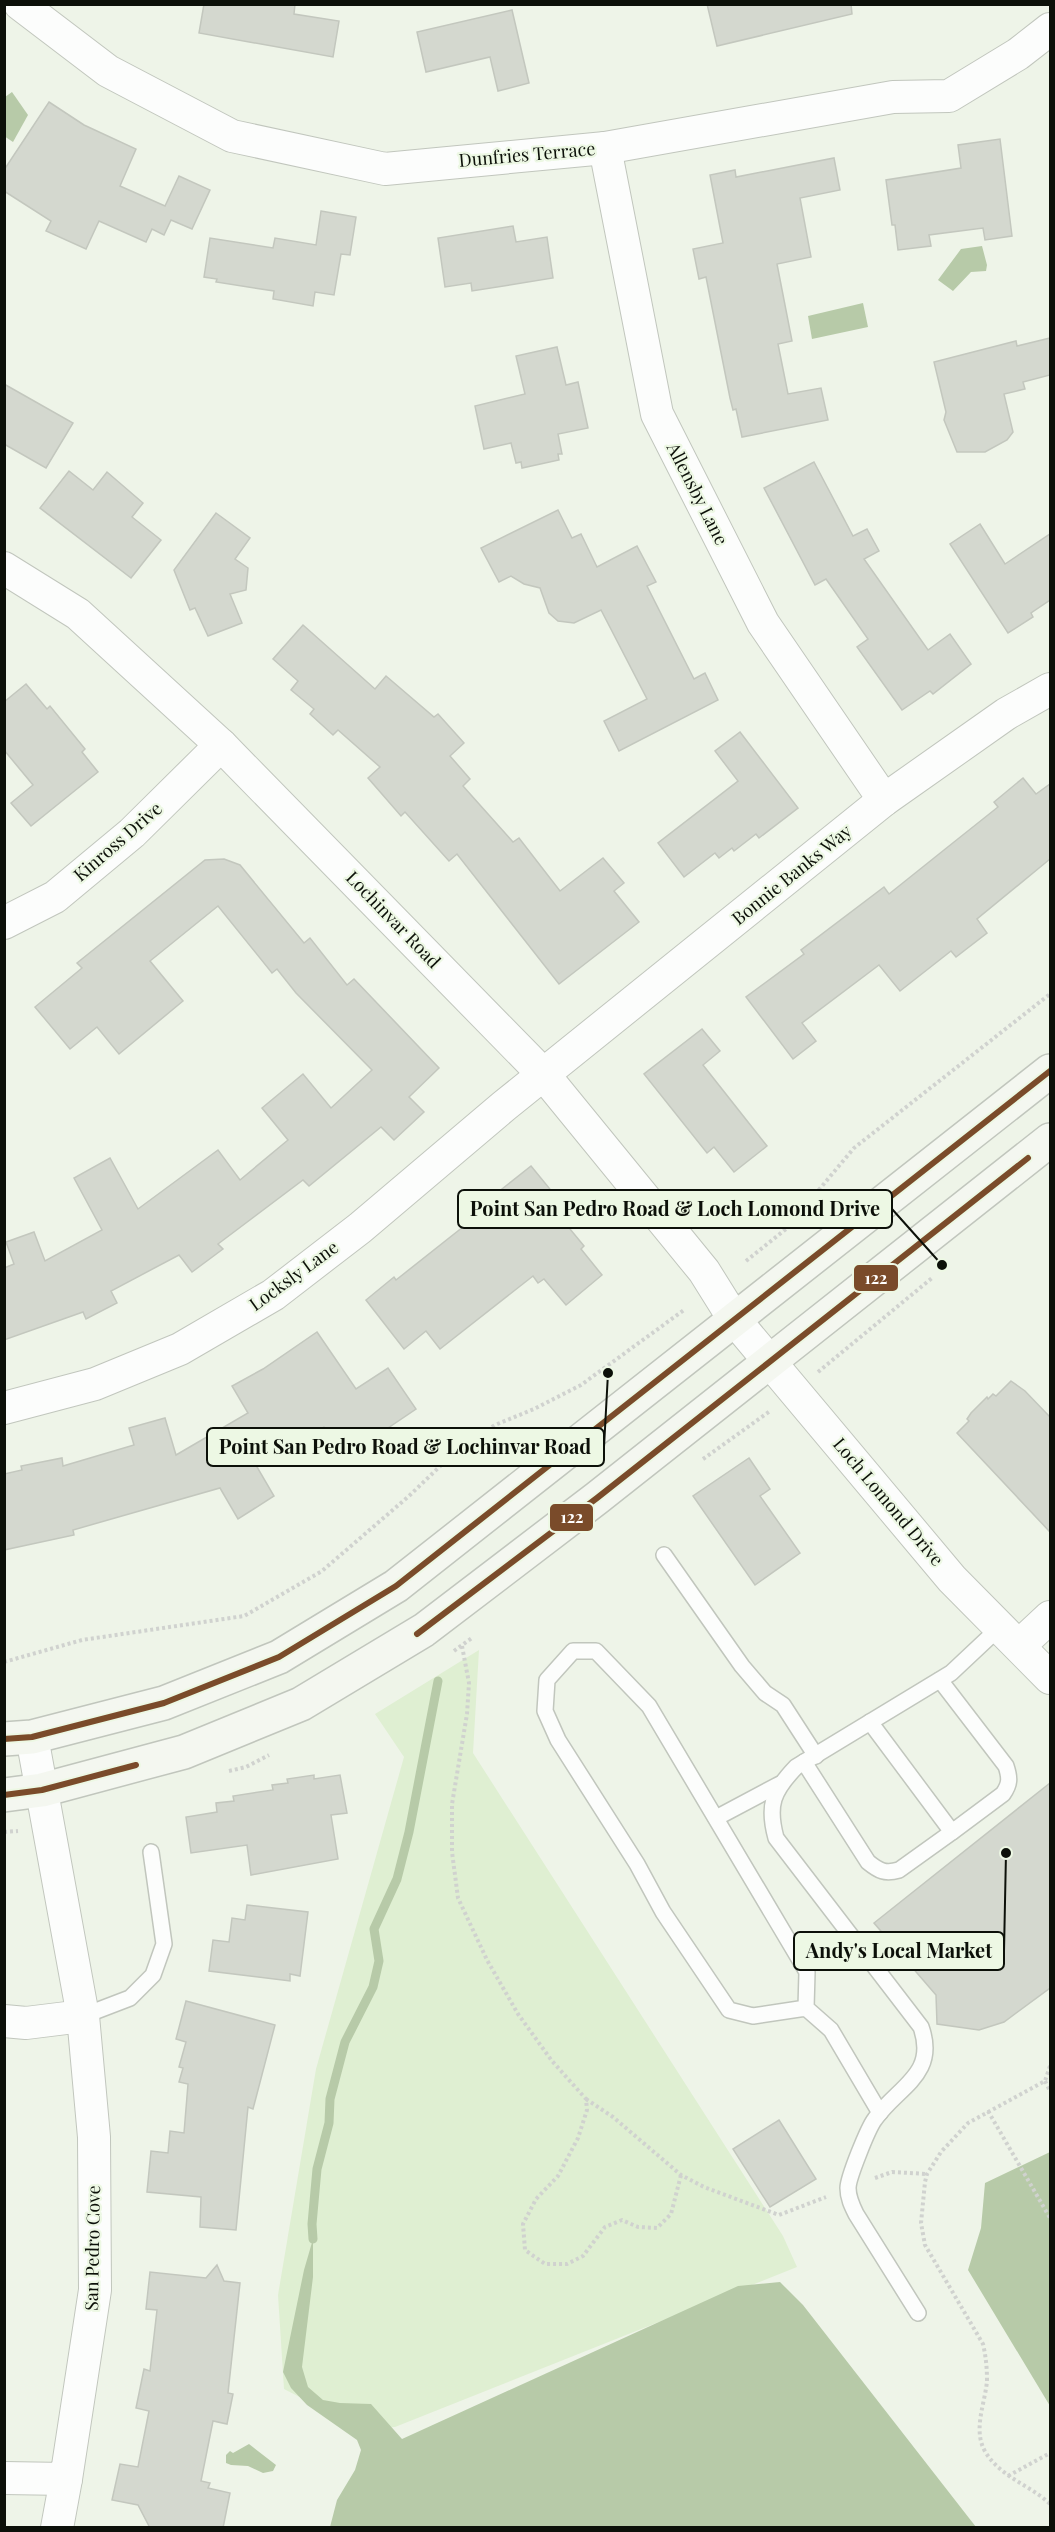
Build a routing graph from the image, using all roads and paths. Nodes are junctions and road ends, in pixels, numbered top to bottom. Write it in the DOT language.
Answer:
graph roads {
  1 [pos="20,4"];
  2 [pos="1050,29"];
  3 [pos="605,148"];
  4 [pos="4,568"];
  5 [pos="1050,689"];
  6 [pos="221,745"];
  7 [pos="884,800"];
  8 [pos="4,923"];
  9 [pos="1050,994"];
  10 [pos="1050,1071"];
  11 [pos="544,1075"];
  12 [pos="1050,1140"];
  13 [pos="746,1261"];
  14 [pos="940,1271"];
  15 [pos="684,1310"];
  16 [pos="734,1318"];
  17 [pos="770,1362"];
  18 [pos="795,1392"];
  19 [pos="4,1408"];
  20 [pos="664,1555"];
  21 [pos="1050,1617"];
  22 [pos="1010,1636"];
  23 [pos="462,1646"];
  24 [pos="4,1662"];
  25 [pos="1050,1678"];
  26 [pos="940,1680"];
  27 [pos="870,1722"];
  28 [pos="18,1738"];
  29 [pos="810,1759"];
  30 [pos="780,1784"];
  31 [pos="42,1790"];
  32 [pos="4,1795"];
  33 [pos="716,1818"];
  34 [pos="952,1832"];
  35 [pos="151,1852"];
  36 [pos="807,2008"];
  37 [pos="83,2016"];
  38 [pos="4,2021"];
  39 [pos="1050,2066"];
  40 [pos="1045,2081"];
  41 [pos="1050,2091"];
  42 [pos="586,2098"];
  43 [pos="988,2111"];
  44 [pos="880,2113"];
  45 [pos="681,2175"];
  46 [pos="741,2201"];
  47 [pos="1050,2218"];
  48 [pos="918,2313"];
  49 [pos="1050,2453"];
  50 [pos="1008,2476"];
  51 [pos="4,2478"];
  52 [pos="66,2479"];
  53 [pos="1050,2504"];
  54 [pos="57,2528"];
  1 -- 3 [label="street, Dunfries Terrace"];
  2 -- 3 [label="street, Dunfries Terrace"];
  3 -- 7 [label="street, Allensby Lane"];
  4 -- 6 [label="street, Lochinvar Road"];
  5 -- 7 [label="street, Bonnie Banks Way"];
  6 -- 8 [label="street, Kinross Drive"];
  6 -- 11 [label="street, Lochinvar Road"];
  7 -- 11 [label="street, Bonnie Banks Way"];
  9 -- 13 [label="path"];
  10 -- 16 [label="main road"];
  11 -- 16 [label="street, Lochinvar Road"];
  11 -- 19 [label="street, Locksly Lane"];
  12 -- 17 [label="main road"];
  14 -- 18 [label="path"];
  15 -- 24 [label="path"];
  16 -- 17 [label="street, Loch Lomond Drive"];
  16 -- 28 [label="main road"];
  17 -- 18 [label="street, Loch Lomond Drive"];
  17 -- 31 [label="main road"];
  18 -- 22 [label="street, Loch Lomond Drive"];
  20 -- 29 [label="lane"];
  21 -- 22 [label="street"];
  22 -- 25 [label="street, Loch Lomond Drive"];
  22 -- 26 [label="lane"];
  23 -- 42 [label="path"];
  26 -- 27 [label="lane"];
  26 -- 34 [label="lane"];
  27 -- 29 [label="lane"];
  27 -- 34 [label="lane"];
  28 -- 31 [label="street, San Pedro Cove"];
  29 -- 30 [label="lane"];
  29 -- 34 [label="lane"];
  30 -- 33 [label="lane"];
  30 -- 44 [label="lane"];
  31 -- 32 [label="main road"];
  31 -- 37 [label="street, San Pedro Cove"];
  33 -- 36 [label="lane"];
  33 -- 36 [label="lane"];
  35 -- 37 [label="lane"];
  36 -- 44 [label="lane"];
  37 -- 38 [label="street"];
  37 -- 52 [label="street, San Pedro Cove"];
  39 -- 40 [label="path"];
  40 -- 41 [label="path"];
  40 -- 43 [label="path"];
  42 -- 45 [label="path"];
  42 -- 45 [label="path"];
  43 -- 47 [label="path"];
  43 -- 50 [label="path"];
  44 -- 48 [label="lane"];
  45 -- 46 [label="path"];
  49 -- 50 [label="path"];
  50 -- 53 [label="path"];
  51 -- 52 [label="street"];
  52 -- 54 [label="street, San Pedro Cove"];
}
